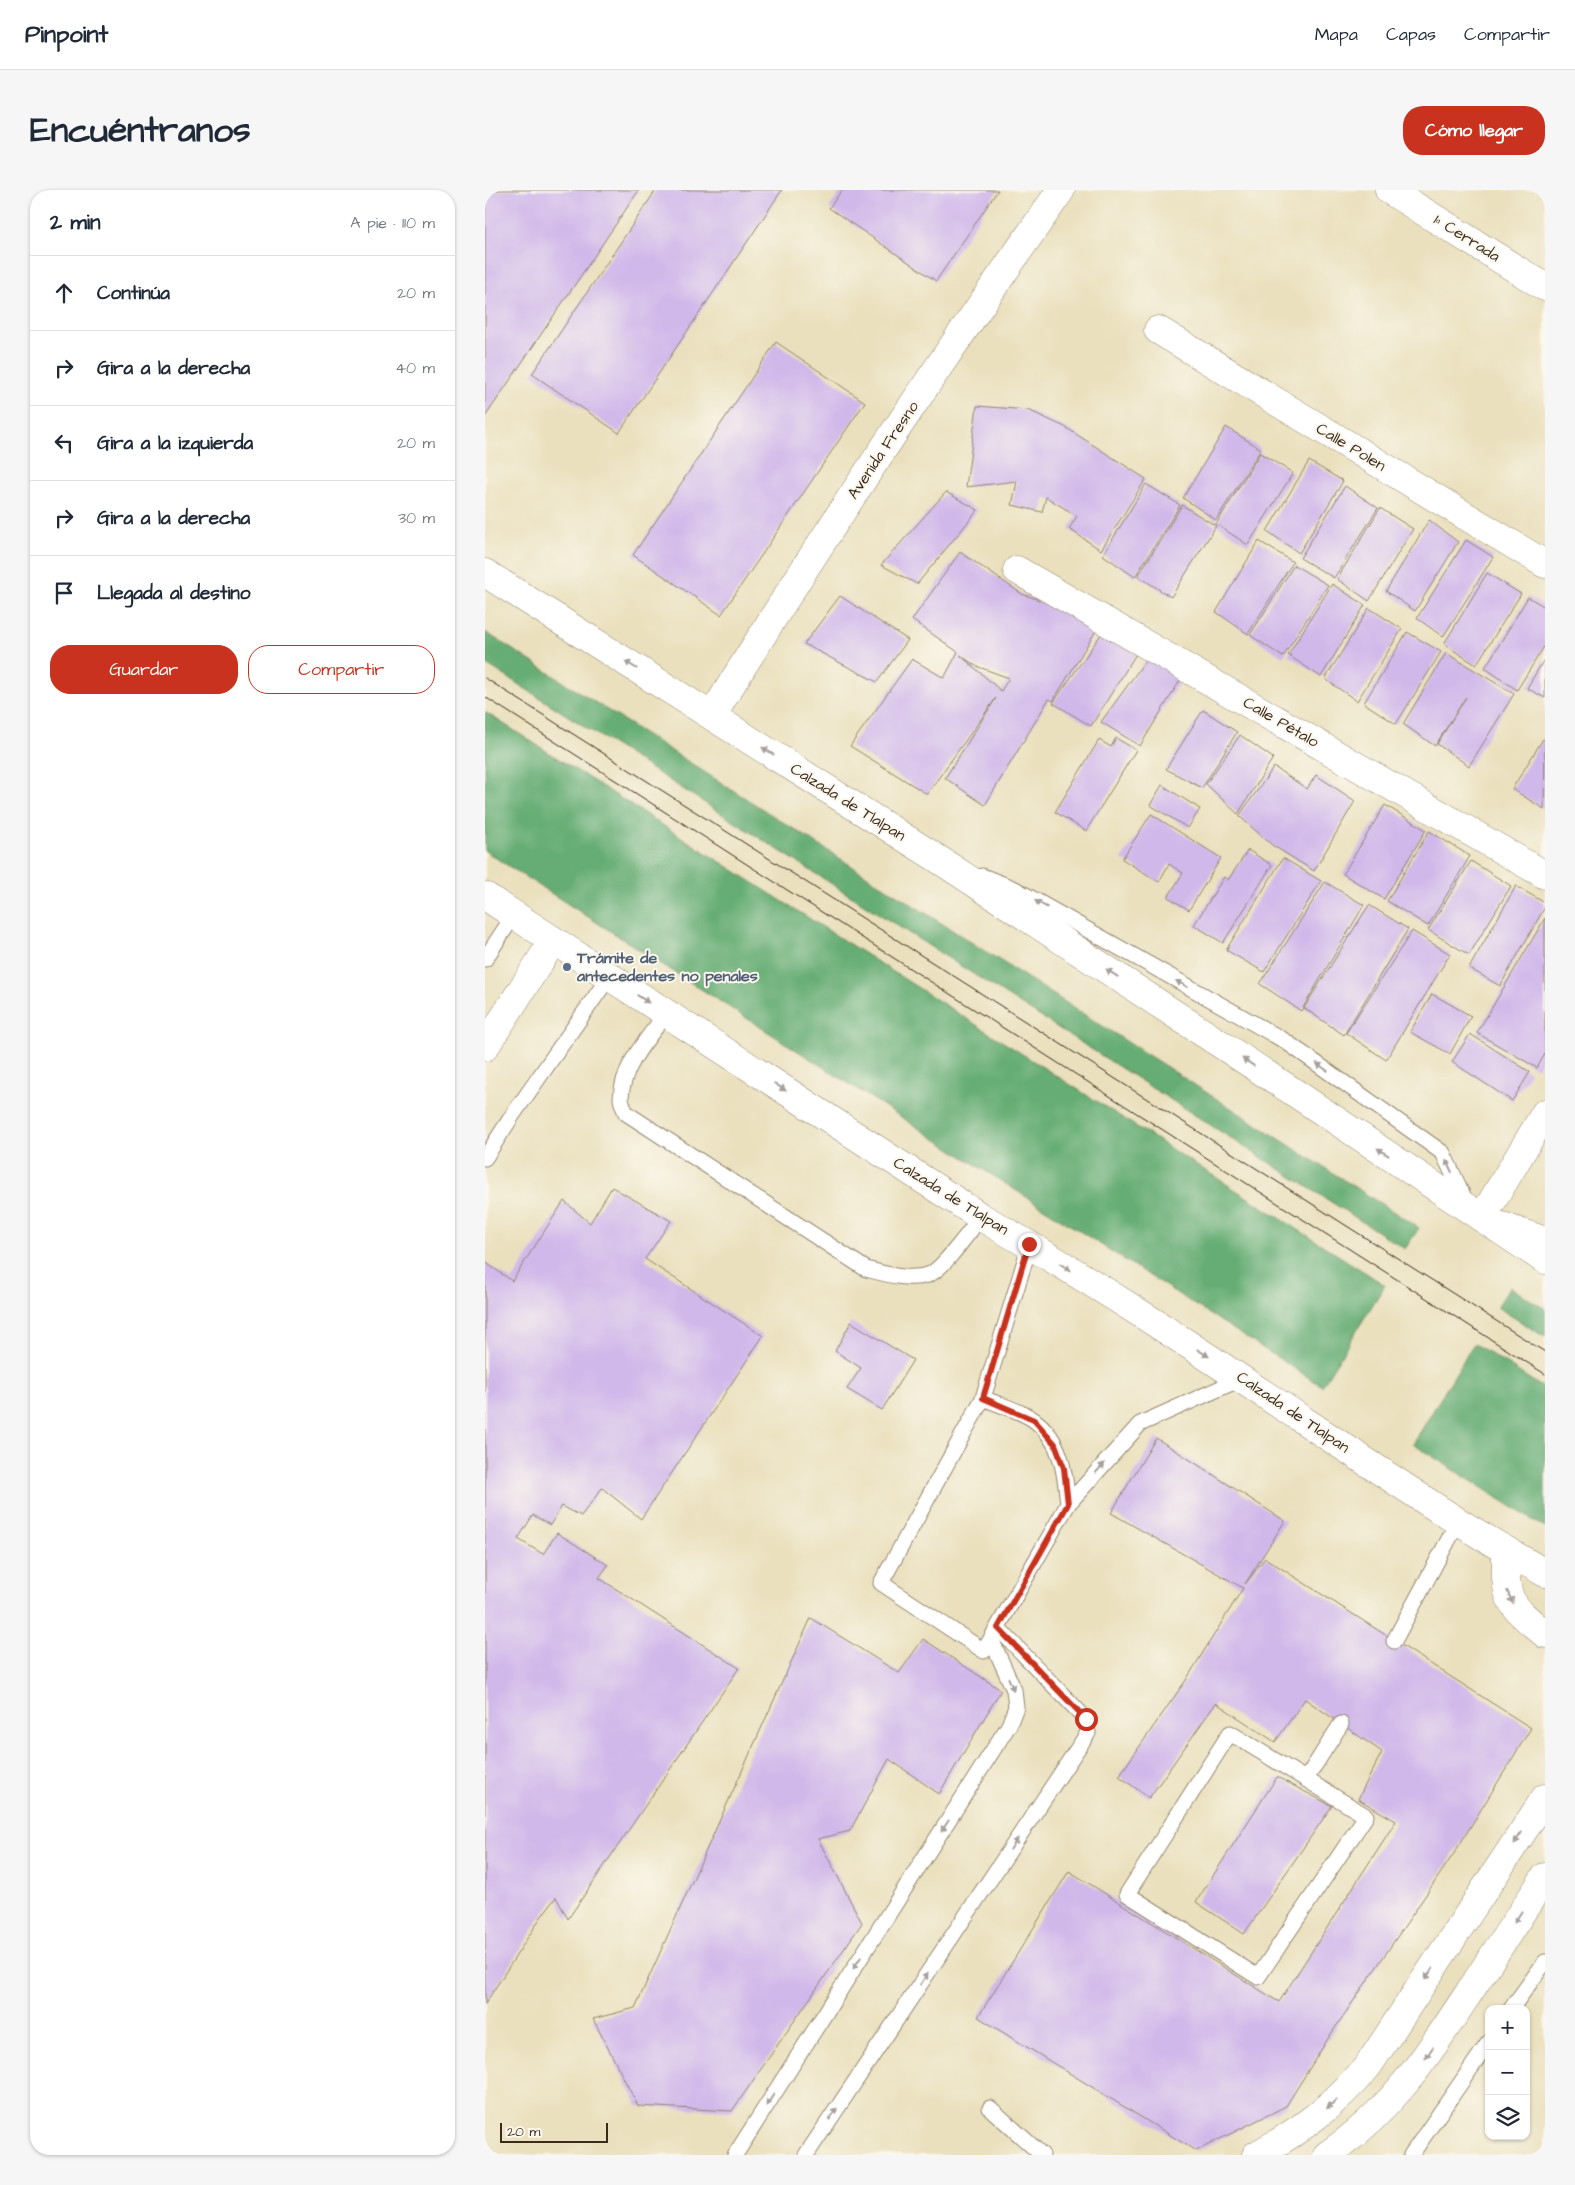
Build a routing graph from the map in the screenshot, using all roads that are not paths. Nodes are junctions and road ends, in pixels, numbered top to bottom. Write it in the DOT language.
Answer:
graph roads {
  1 [pos="1061,190"];
  2 [pos="1389,190"];
  3 [pos="1545,287"];
  4 [pos="1158,330"];
  5 [pos="1545,564"];
  6 [pos="1017,570"];
  7 [pos="485,573"];
  8 [pos="712,716"];
  9 [pos="935,857"];
  10 [pos="1545,875"];
  11 [pos="485,896"];
  12 [pos="514,915"];
  13 [pos="553,941"];
  14 [pos="485,959"];
  15 [pos="609,977"];
  16 [pos="666,1014"];
  17 [pos="485,1048"];
  18 [pos="1545,1113"];
  19 [pos="485,1158"];
  20 [pos="1476,1214"];
  21 [pos="981,1217"];
  22 [pos="1545,1241"];
  23 [pos="1029,1244"];
  24 [pos="1545,1260"];
  25 [pos="1243,1378"];
  26 [pos="983,1398"];
  27 [pos="1068,1504"];
  28 [pos="1458,1522"];
  29 [pos="1506,1550"];
  30 [pos="1545,1573"];
  31 [pos="994,1634"];
  32 [pos="1545,1634"];
  33 [pos="1394,1641"];
  34 [pos="1341,1724"];
  35 [pos="1306,1778"];
  36 [pos="1545,1798"];
  37 [pos="1545,1876"];
  38 [pos="1545,1962"];
  39 [pos="1514,2005"];
  40 [pos="1485,2048"];
  41 [pos="990,2108"];
  42 [pos="735,2155"];
  43 [pos="806,2155"];
  44 [pos="1042,2155"];
  45 [pos="1256,2155"];
  46 [pos="1327,2155"];
  47 [pos="1411,2155"];
  1 -- 8 [label="main road, Avenida Fresno"];
  2 -- 3 [label="main road, 1ª Cerrada"];
  4 -- 5 [label="main road, Calle Polen"];
  6 -- 10 [label="main road, Calle Pétalo"];
  8 -- 7 [label="main road, Calzada de Tlalpan, one-way"];
  9 -- 8 [label="main road, Calzada de Tlalpan, one-way"];
  20 -- 9 [label="main road, Calzada de Tlalpan, one-way"];
  20 -- 9 [label="lane, one-way"];
  11 -- 12 [label="main road, Calzada de Tlalpan"];
  12 -- 13 [label="main road, Calzada de Tlalpan"];
  12 -- 14 [label="lane"];
  13 -- 15 [label="main road, Calzada de Tlalpan"];
  13 -- 17 [label="main road"];
  15 -- 16 [label="main road, Calzada de Tlalpan, one-way"];
  15 -- 19 [label="lane"];
  16 -- 21 [label="main road, Calzada de Tlalpan, one-way"];
  16 -- 21 [label="lane"];
  18 -- 20 [label="main road"];
  20 -- 22 [label="main road, Calzada de Tlalpan"];
  20 -- 24 [label="main road, Calzada de Tlalpan"];
  21 -- 23 [label="main road, Calzada de Tlalpan"];
  23 -- 25 [label="main road, Calzada de Tlalpan, one-way"];
  23 -- 26 [label="lane"];
  27 -- 25 [label="lane, one-way"];
  25 -- 28 [label="main road, Calzada de Tlalpan"];
  26 -- 27 [label="lane"];
  26 -- 31 [label="lane"];
  27 -- 31 [label="lane"];
  28 -- 29 [label="main road, Calzada de Tlalpan"];
  28 -- 33 [label="lane"];
  29 -- 30 [label="main road, Calzada de Tlalpan"];
  29 -- 32 [label="main road, one-way"];
  31 -- 42 [label="lane, one-way"];
  43 -- 31 [label="lane, one-way"];
  34 -- 35 [label="lane"];
  35 -- 35 [label="lane"];
  36 -- 45 [label="main road, one-way"];
  37 -- 46 [label="main road, one-way"];
  38 -- 39 [label="lane"];
  40 -- 47 [label="lane"];
  41 -- 44 [label="lane"];
}
